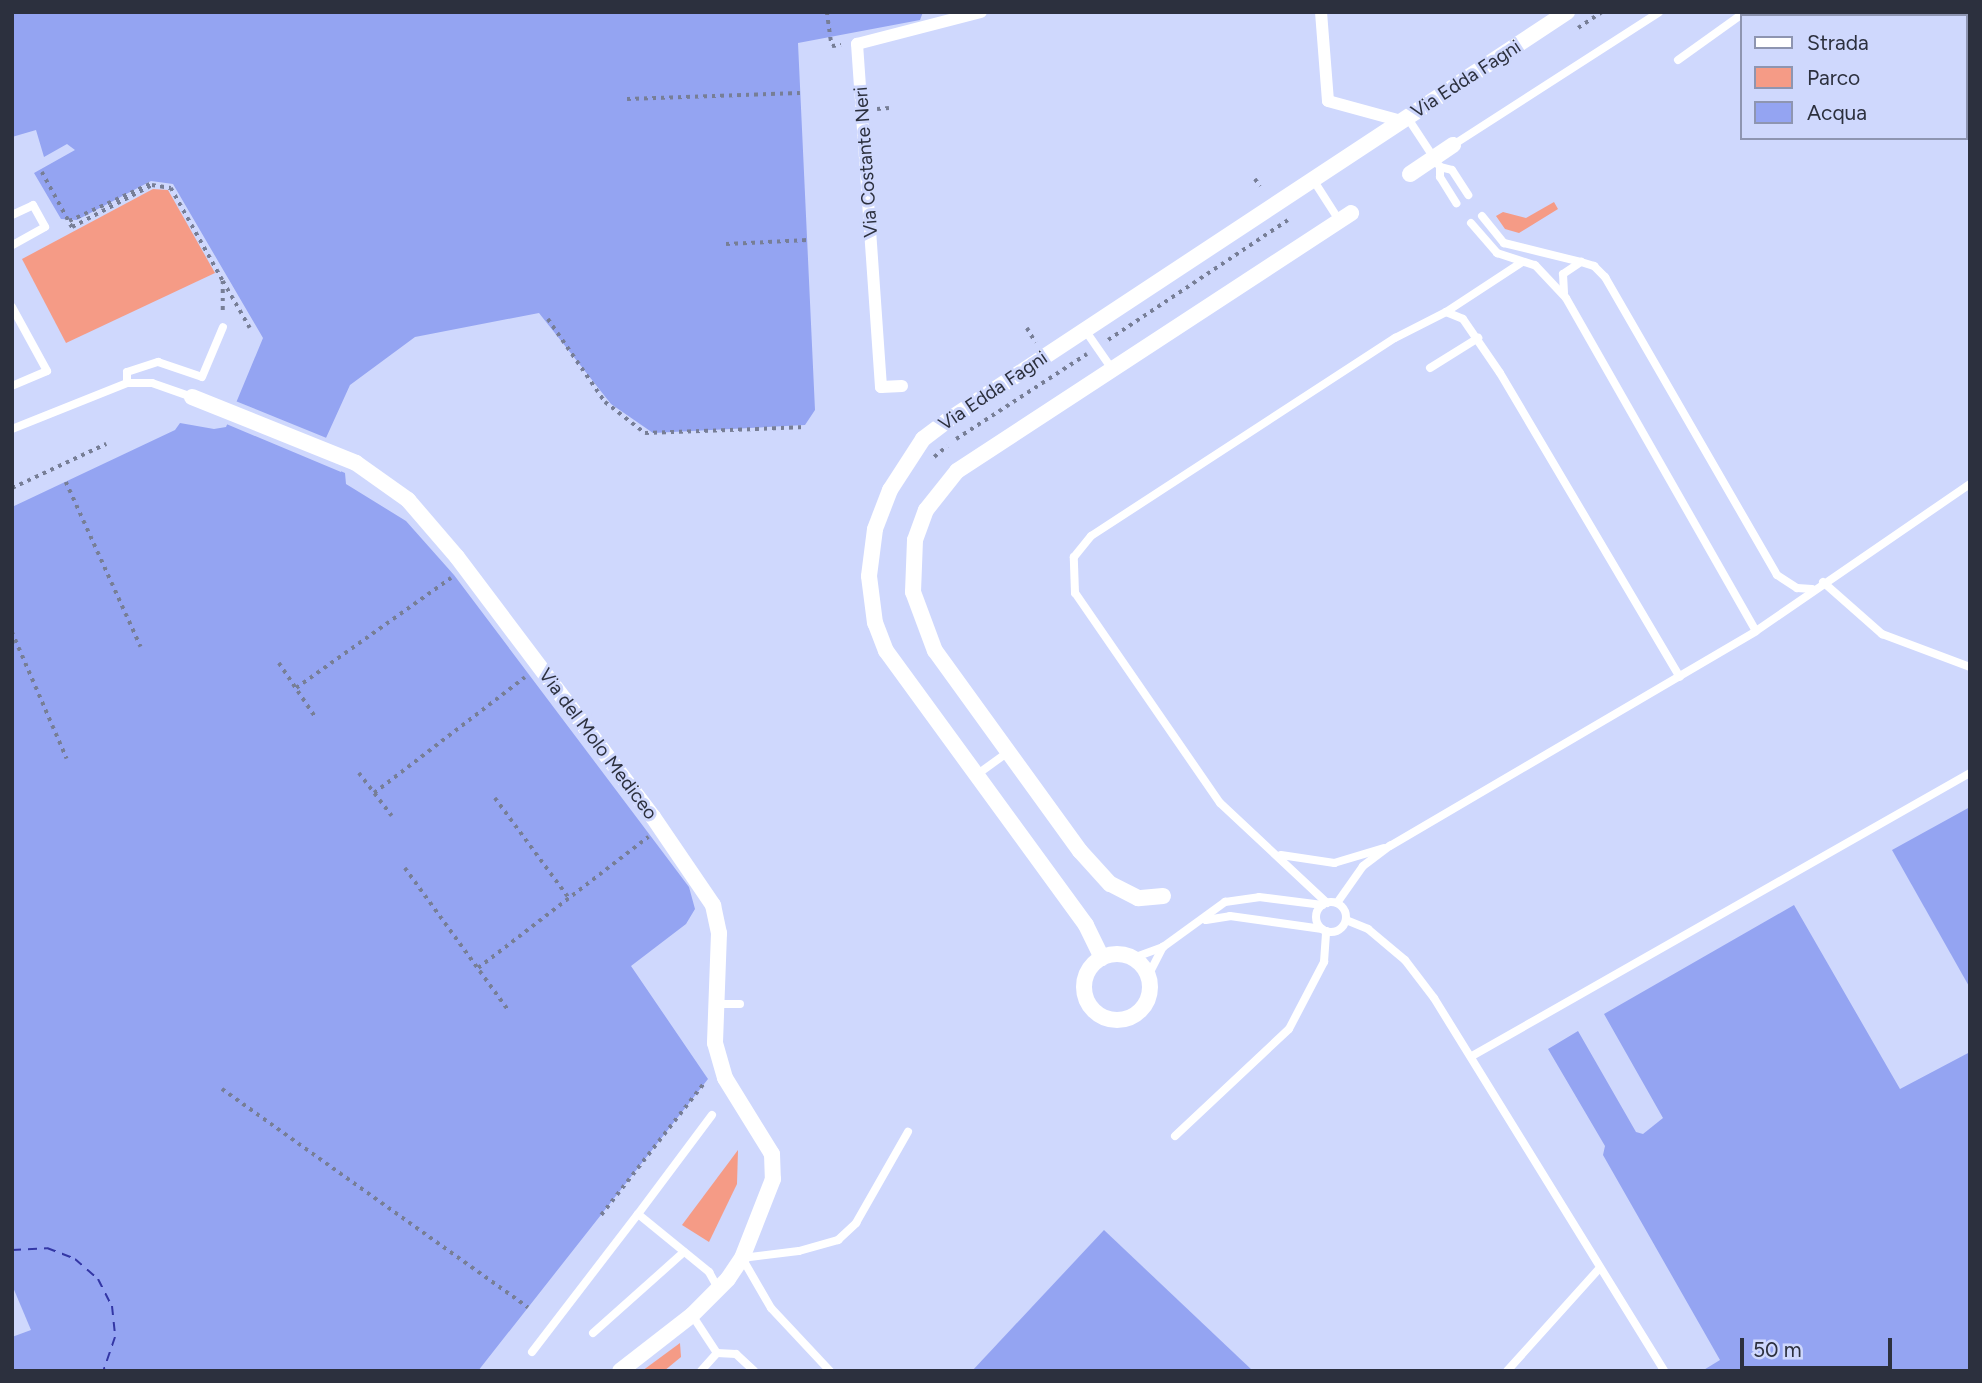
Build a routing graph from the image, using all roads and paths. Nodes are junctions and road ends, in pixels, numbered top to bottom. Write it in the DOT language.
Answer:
graph roads {
  1 [pos="827,12"];
  2 [pos="981,12"];
  3 [pos="1321,12"];
  4 [pos="1567,12"];
  5 [pos="1659,12"];
  6 [pos="1741,15"];
  7 [pos="839,45"];
  8 [pos="1678,60"];
  9 [pos="800,93"];
  10 [pos="627,99"];
  11 [pos="1404,119"];
  12 [pos="1454,145"];
  13 [pos="1437,163"];
  14 [pos="42,172"];
  15 [pos="1410,174"];
  16 [pos="1312,178"];
  17 [pos="1255,179"];
  18 [pos="1260,186"];
  19 [pos="1468,195"];
  20 [pos="1457,203"];
  21 [pos="12,215"];
  22 [pos="1295,215"];
  23 [pos="1345,216"];
  24 [pos="1482,216"];
  25 [pos="69,221"];
  26 [pos="1471,223"];
  27 [pos="808,240"];
  28 [pos="726,244"];
  29 [pos="12,245"];
  30 [pos="1522,262"];
  31 [pos="1581,262"];
  32 [pos="1566,298"];
  33 [pos="12,307"];
  34 [pos="1446,312"];
  35 [pos="548,319"];
  36 [pos="223,327"];
  37 [pos="250,328"];
  38 [pos="1027,328"];
  39 [pos="1085,330"];
  40 [pos="1112,338"];
  41 [pos="1478,338"];
  42 [pos="1032,351"];
  43 [pos="1082,357"];
  44 [pos="1430,368"];
  45 [pos="1112,369"];
  46 [pos="127,383"];
  47 [pos="12,386"];
  48 [pos="902,386"];
  49 [pos="192,397"];
  50 [pos="806,427"];
  51 [pos="12,429"];
  52 [pos="106,444"];
  53 [pos="932,460"];
  54 [pos="65,482"];
  55 [pos="1970,484"];
  56 [pos="12,488"];
  57 [pos="454,575"];
  58 [pos="1823,582"];
  59 [pos="1812,589"];
  60 [pos="1756,631"];
  61 [pos="12,632"];
  62 [pos="141,646"];
  63 [pos="279,663"];
  64 [pos="1970,667"];
  65 [pos="529,673"];
  66 [pos="1680,677"];
  67 [pos="296,688"];
  68 [pos="316,718"];
  69 [pos="1008,752"];
  70 [pos="67,759"];
  71 [pos="359,773"];
  72 [pos="1970,773"];
  73 [pos="975,776"];
  74 [pos="374,793"];
  75 [pos="495,798"];
  76 [pos="392,816"];
  77 [pos="650,836"];
  78 [pos="1390,846"];
  79 [pos="1281,855"];
  80 [pos="405,868"];
  81 [pos="1163,896"];
  82 [pos="569,898"];
  83 [pos="1337,903"];
  84 [pos="1324,904"];
  85 [pos="1206,920"];
  86 [pos="1346,920"];
  87 [pos="1324,930"];
  88 [pos="1163,947"];
  89 [pos="1102,958"];
  90 [pos="1133,958"];
  91 [pos="478,968"];
  92 [pos="1149,976"];
  93 [pos="716,1004"];
  94 [pos="740,1004"];
  95 [pos="509,1011"];
  96 [pos="1472,1056"];
  97 [pos="705,1082"];
  98 [pos="222,1089"];
  99 [pos="712,1115"];
  100 [pos="908,1132"];
  101 [pos="1175,1136"];
  102 [pos="638,1214"];
  103 [pos="601,1215"];
  104 [pos="684,1252"];
  105 [pos="742,1258"];
  106 [pos="1598,1270"];
  107 [pos="719,1290"];
  108 [pos="528,1307"];
  109 [pos="692,1315"];
  110 [pos="593,1333"];
  111 [pos="532,1352"];
  112 [pos="717,1353"];
  113 [pos="620,1371"];
  114 [pos="701,1371"];
  115 [pos="754,1371"];
  116 [pos="830,1371"];
  117 [pos="1507,1371"];
  118 [pos="1664,1371"];
  1 -- 7 [label="path"];
  2 -- 48 [label="street, Via Costante Neri"];
  3 -- 11 [label="street"];
  4 -- 11 [label="street, Via Edda Fagni"];
  5 -- 12 [label="lane"];
  6 -- 8 [label="lane"];
  9 -- 10 [label="path"];
  11 -- 13 [label="lane"];
  11 -- 16 [label="street, Via Edda Fagni"];
  12 -- 13 [label="street"];
  13 -- 15 [label="street"];
  13 -- 19 [label="lane"];
  13 -- 20 [label="lane"];
  14 -- 25 [label="path"];
  16 -- 23 [label="lane"];
  16 -- 39 [label="street, Via Edda Fagni"];
  17 -- 18 [label="path"];
  21 -- 29 [label="lane"];
  22 -- 40 [label="path"];
  23 -- 45 [label="street"];
  24 -- 31 [label="lane"];
  25 -- 36 [label="path"];
  25 -- 37 [label="path"];
  26 -- 30 [label="lane"];
  27 -- 28 [label="path"];
  30 -- 32 [label="lane"];
  30 -- 34 [label="lane"];
  31 -- 32 [label="lane"];
  31 -- 59 [label="lane"];
  32 -- 60 [label="lane"];
  33 -- 47 [label="lane"];
  34 -- 41 [label="lane"];
  34 -- 79 [label="lane"];
  35 -- 50 [label="path"];
  36 -- 46 [label="lane"];
  38 -- 42 [label="path"];
  39 -- 45 [label="lane"];
  39 -- 73 [label="street, Via Edda Fagni"];
  41 -- 44 [label="lane"];
  41 -- 66 [label="lane"];
  43 -- 53 [label="path"];
  45 -- 69 [label="street"];
  46 -- 49 [label="lane, Via del Molo Mediceo"];
  46 -- 51 [label="lane, Via del Molo Mediceo"];
  49 -- 93 [label="street, Via del Molo Mediceo"];
  52 -- 56 [label="path"];
  54 -- 62 [label="path"];
  55 -- 58 [label="lane"];
  57 -- 67 [label="path"];
  58 -- 59 [label="lane"];
  58 -- 64 [label="lane"];
  59 -- 60 [label="lane"];
  60 -- 66 [label="lane"];
  61 -- 70 [label="path"];
  63 -- 67 [label="path"];
  65 -- 74 [label="path"];
  66 -- 78 [label="lane"];
  67 -- 68 [label="path"];
  69 -- 73 [label="lane"];
  69 -- 81 [label="street"];
  71 -- 74 [label="path"];
  72 -- 96 [label="lane"];
  73 -- 89 [label="street, Via Edda Fagni"];
  74 -- 76 [label="path"];
  75 -- 82 [label="path"];
  77 -- 82 [label="path"];
  78 -- 79 [label="lane"];
  78 -- 83 [label="lane"];
  79 -- 84 [label="lane"];
  80 -- 91 [label="path"];
  82 -- 91 [label="path"];
  83 -- 84 [label="lane"];
  83 -- 86 [label="lane"];
  84 -- 85 [label="lane"];
  84 -- 87 [label="lane"];
  85 -- 87 [label="lane"];
  85 -- 88 [label="lane"];
  86 -- 87 [label="lane"];
  86 -- 96 [label="lane"];
  87 -- 101 [label="lane"];
  88 -- 90 [label="lane"];
  88 -- 92 [label="lane"];
  89 -- 90 [label="street"];
  89 -- 92 [label="street"];
  90 -- 92 [label="street"];
  91 -- 95 [label="path"];
  93 -- 94 [label="lane"];
  93 -- 105 [label="street, Via del Molo Mediceo"];
  96 -- 106 [label="lane"];
  97 -- 103 [label="path"];
  98 -- 108 [label="path"];
  99 -- 102 [label="lane"];
  100 -- 105 [label="lane"];
  102 -- 104 [label="lane"];
  102 -- 111 [label="lane"];
  104 -- 107 [label="lane"];
  104 -- 110 [label="lane"];
  105 -- 107 [label="street, Via del Molo Mediceo"];
  105 -- 116 [label="lane"];
  106 -- 117 [label="lane"];
  106 -- 118 [label="lane"];
  107 -- 109 [label="street, Via del Molo Mediceo"];
  109 -- 112 [label="lane"];
  109 -- 113 [label="street, Via del Molo Mediceo"];
  112 -- 114 [label="lane"];
  112 -- 115 [label="lane"];
}
